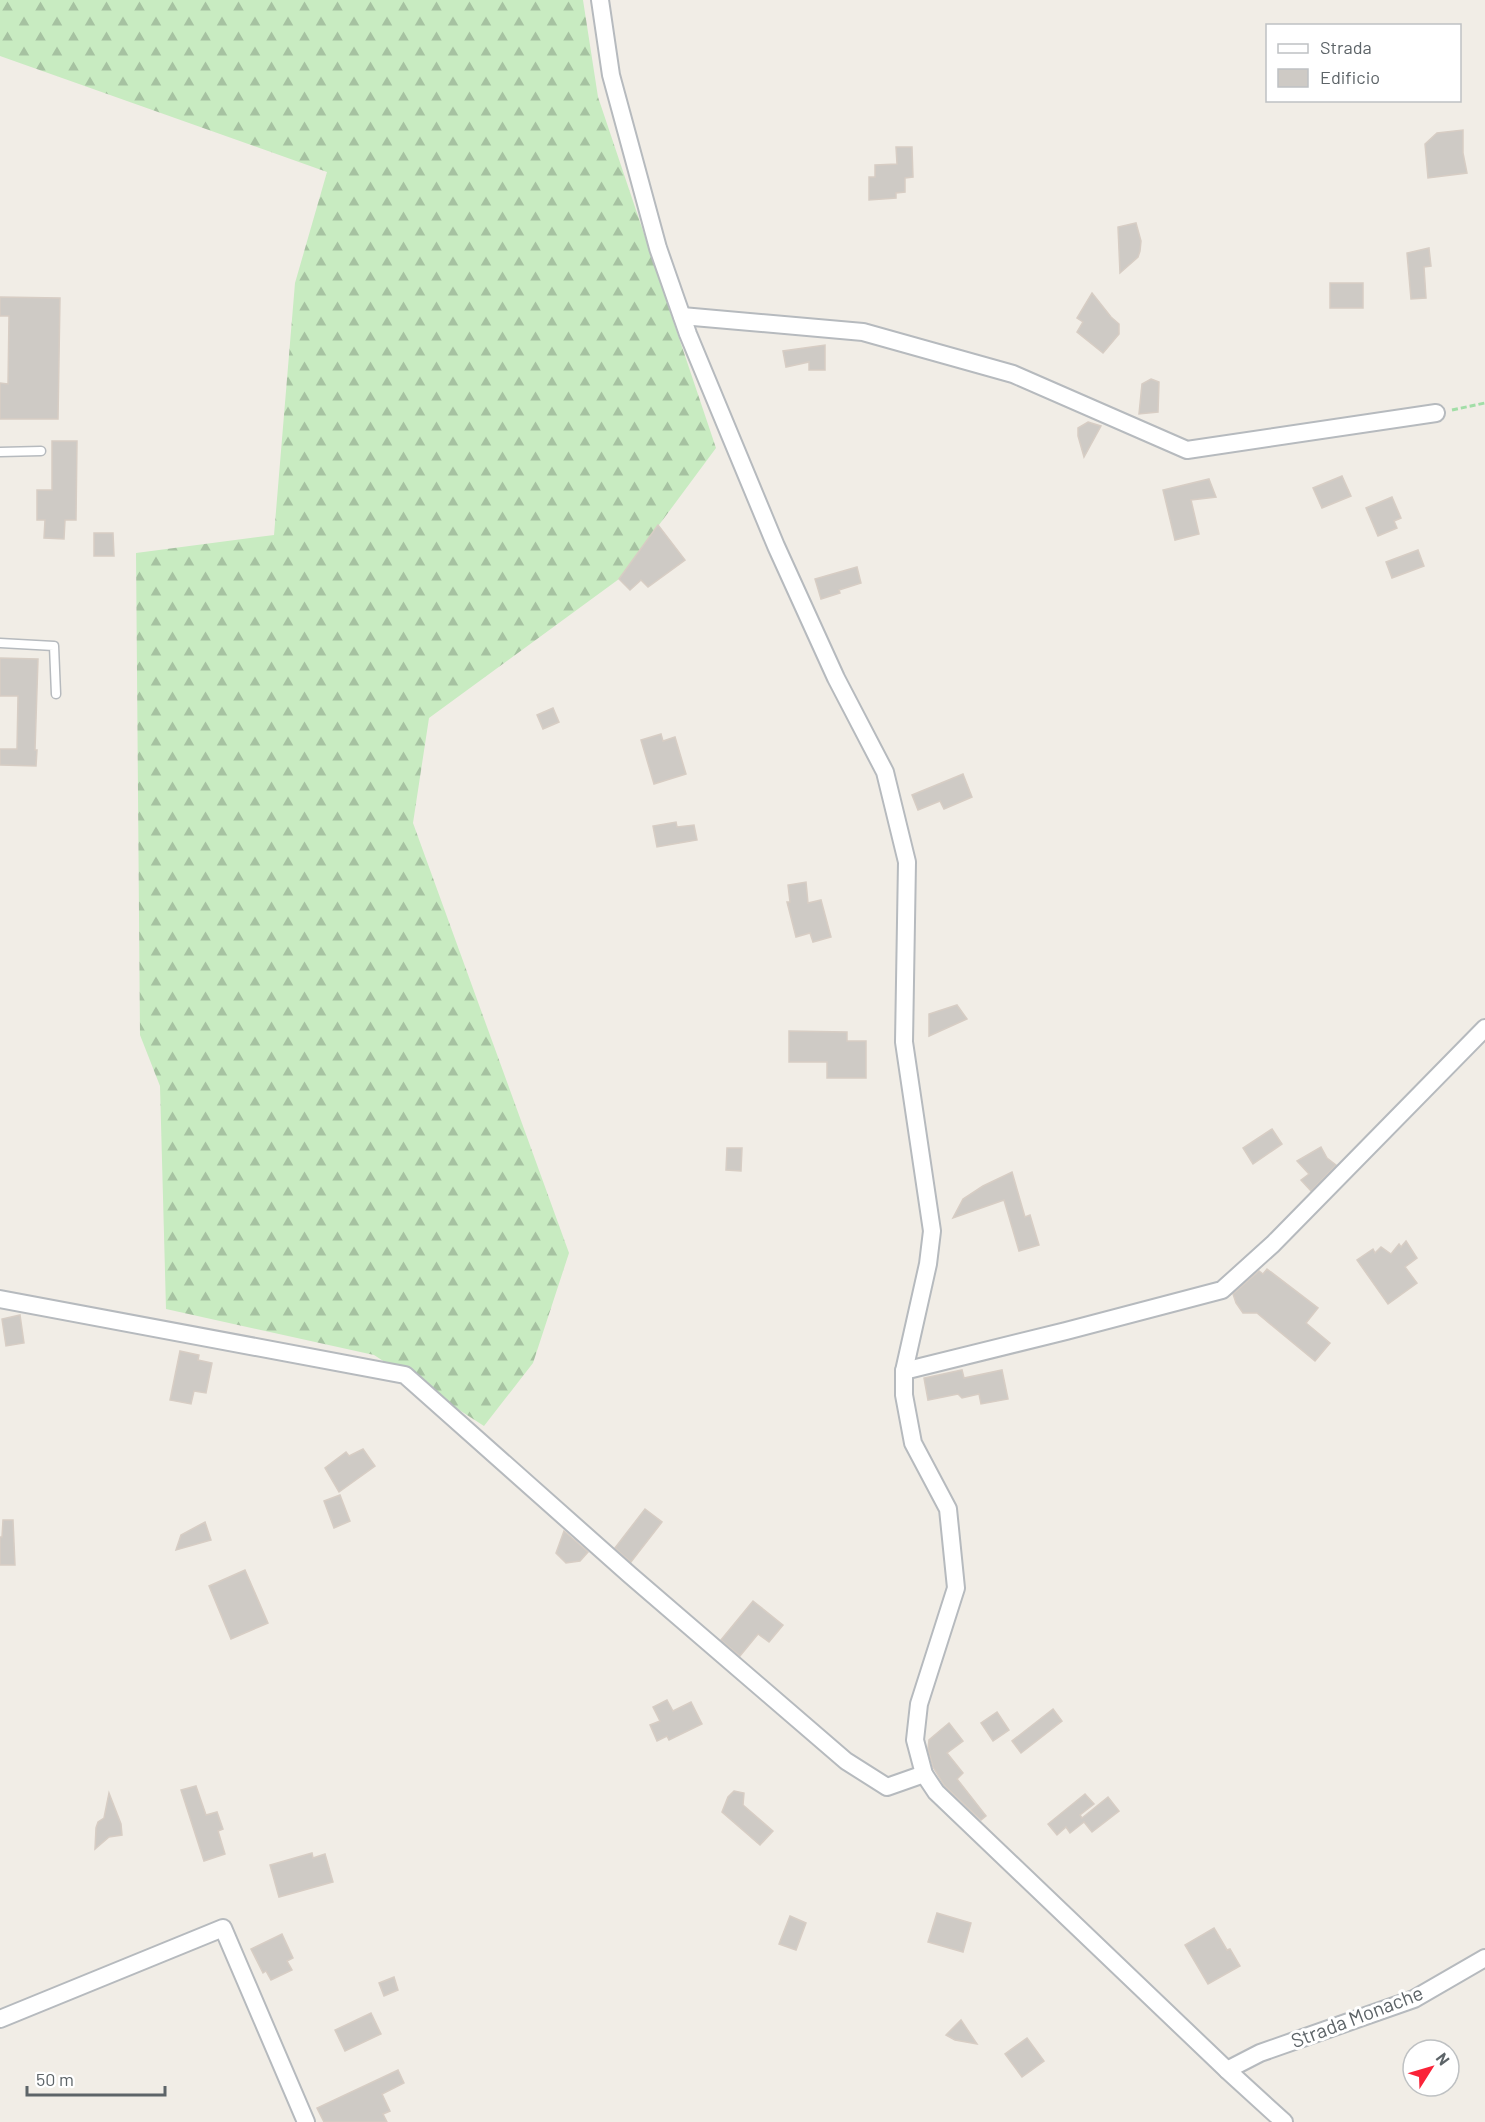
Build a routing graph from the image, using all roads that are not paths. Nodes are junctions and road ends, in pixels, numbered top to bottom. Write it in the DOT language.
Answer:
graph roads {
  1 [pos="600,0"];
  2 [pos="682,316"];
  3 [pos="1436,413"];
  4 [pos="0,452"];
  5 [pos="41,452"];
  6 [pos="0,643"];
  7 [pos="56,694"];
  8 [pos="1485,1028"];
  9 [pos="0,1299"];
  10 [pos="904,1371"];
  11 [pos="924,1774"];
  12 [pos="1485,1958"];
  13 [pos="0,2019"];
  14 [pos="1227,2070"];
  15 [pos="306,2122"];
  16 [pos="1284,2122"];
  1 -- 2 [label="street"];
  2 -- 3 [label="street"];
  2 -- 10 [label="street"];
  4 -- 5 [label="lane"];
  6 -- 7 [label="lane"];
  8 -- 10 [label="street"];
  9 -- 11 [label="street"];
  10 -- 11 [label="street"];
  11 -- 14 [label="street"];
  12 -- 14 [label="street, Strada Monache"];
  13 -- 15 [label="street"];
  14 -- 16 [label="street"];
}
